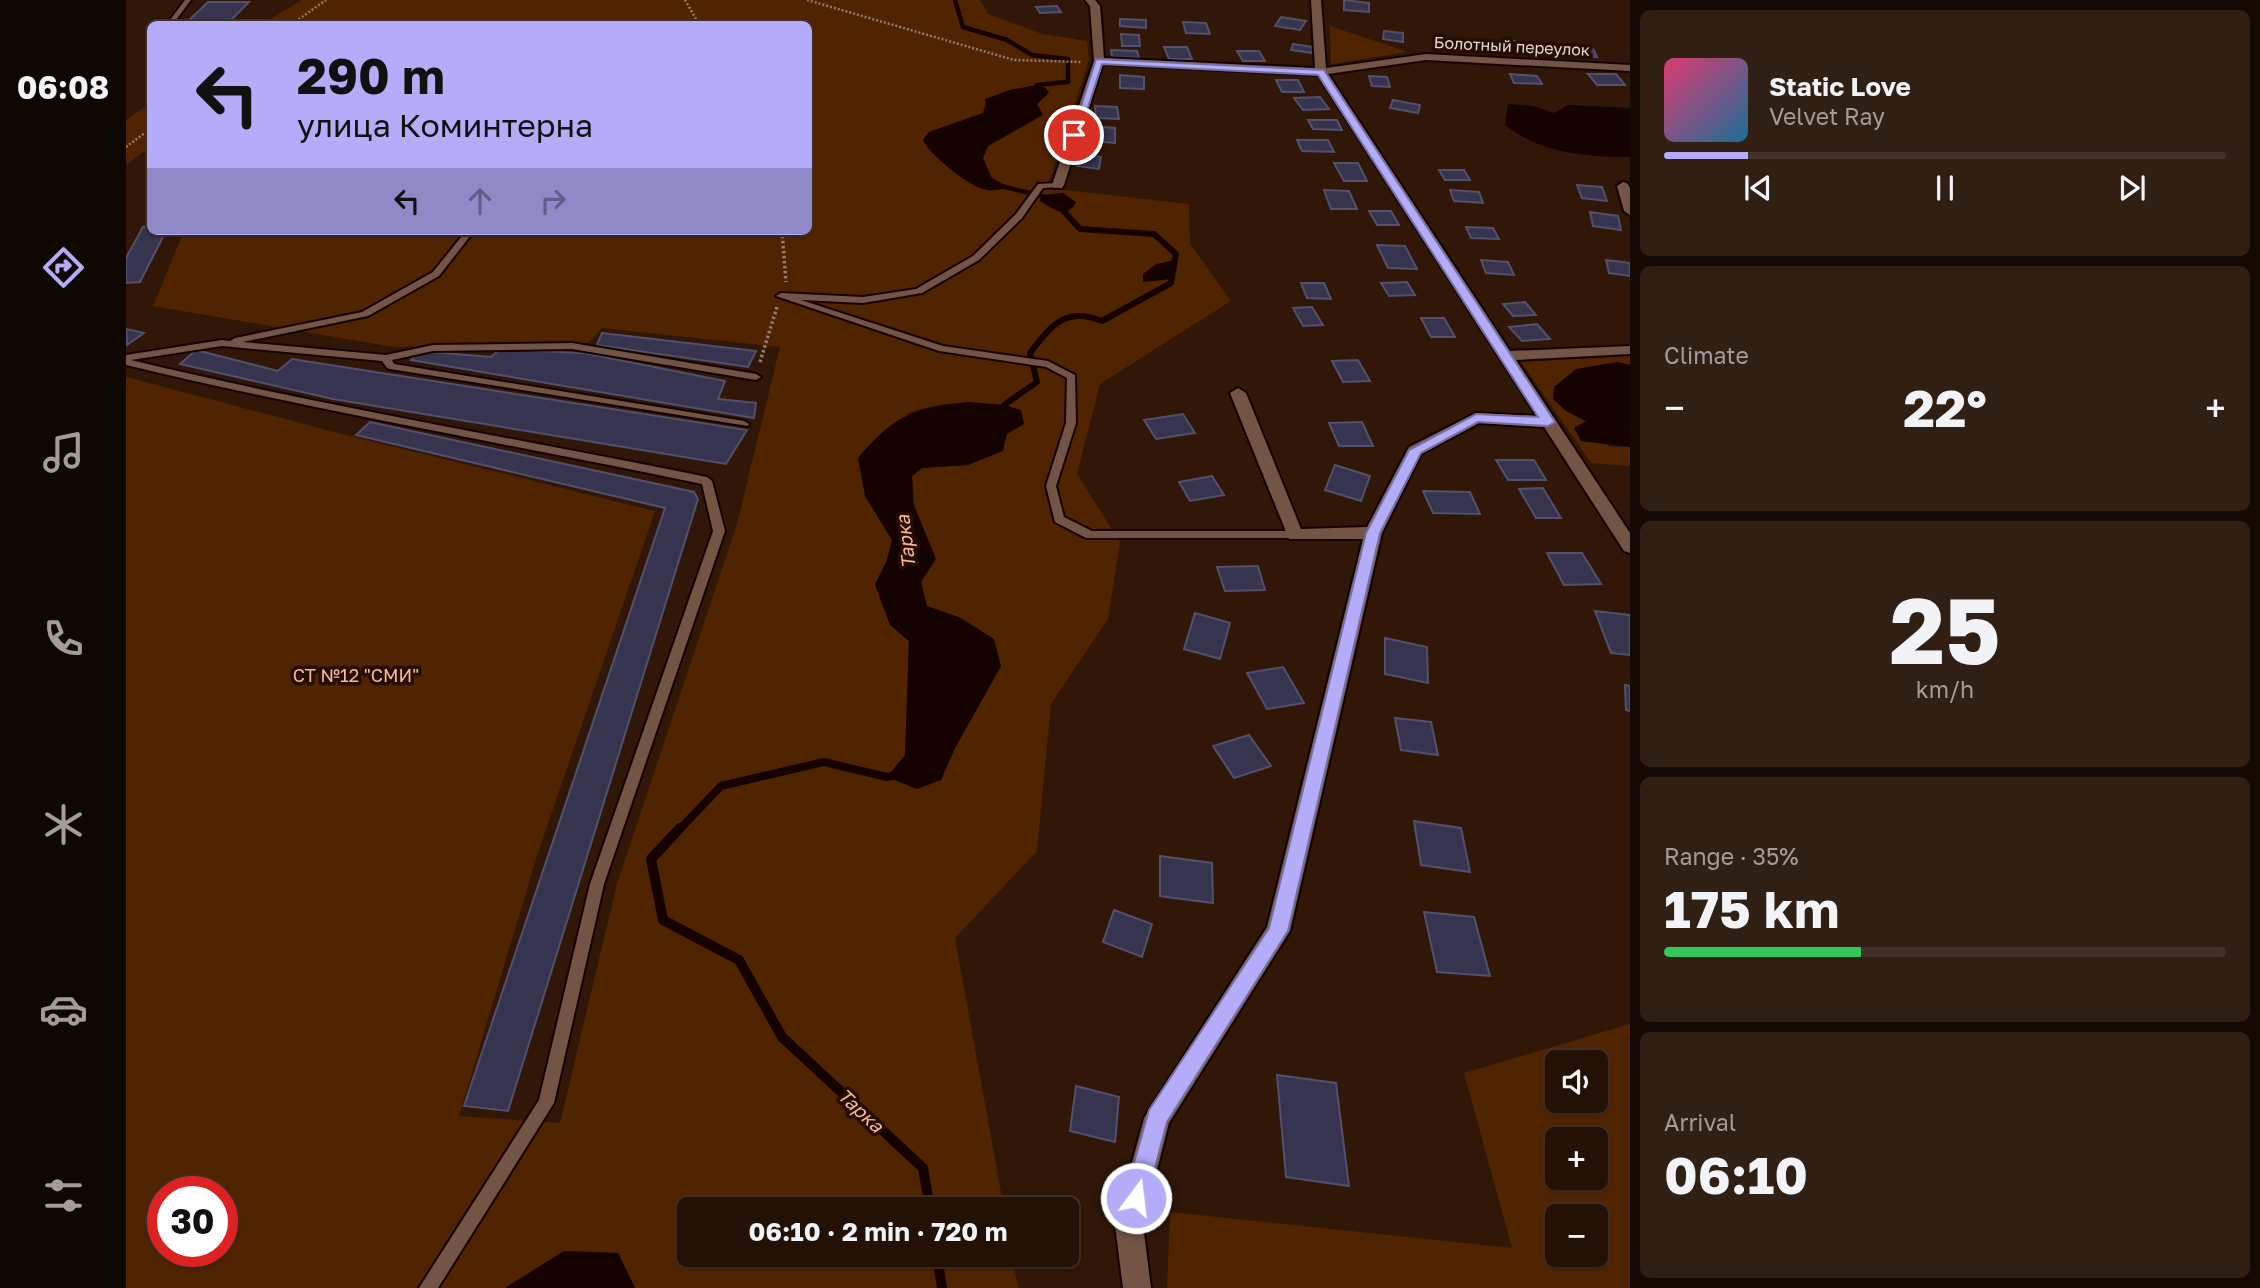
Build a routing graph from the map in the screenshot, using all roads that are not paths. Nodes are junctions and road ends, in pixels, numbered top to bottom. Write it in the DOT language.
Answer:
graph roads {
  1 [pos="188,0"];
  2 [pos="1090,0"];
  3 [pos="1316,0"];
  4 [pos="172,21"];
  5 [pos="1099,61"];
  6 [pos="1630,68"];
  7 [pos="1321,72"];
  8 [pos="1058,185"];
  9 [pos="1623,186"];
  10 [pos="1630,211"];
  11 [pos="467,235"];
  12 [pos="222,343"];
  13 [pos="1630,350"];
  14 [pos="1505,356"];
  15 [pos="386,358"];
  16 [pos="126,360"];
  17 [pos="756,376"];
  18 [pos="1238,393"];
  19 [pos="1548,422"];
  20 [pos="744,424"];
  21 [pos="1373,533"];
  22 [pos="1295,535"];
  23 [pos="1630,547"];
  24 [pos="428,1288"];
  25 [pos="1137,1288"];
  1 -- 4 [label="lane"];
  2 -- 5 [label="street"];
  3 -- 7 [label="street"];
  5 -- 7 [label="street, Болотный переулок"];
  5 -- 8 [label="street"];
  6 -- 7 [label="street, Болотный переулок"];
  7 -- 14 [label="street"];
  8 -- 22 [label="lane"];
  9 -- 10 [label="street"];
  11 -- 12 [label="lane"];
  12 -- 15 [label="lane"];
  12 -- 16 [label="lane"];
  13 -- 14 [label="street"];
  14 -- 19 [label="street"];
  15 -- 17 [label="lane"];
  15 -- 20 [label="lane"];
  16 -- 24 [label="lane"];
  18 -- 22 [label="street"];
  19 -- 21 [label="street"];
  19 -- 23 [label="street"];
  21 -- 22 [label="street"];
  21 -- 25 [label="street"];
}
